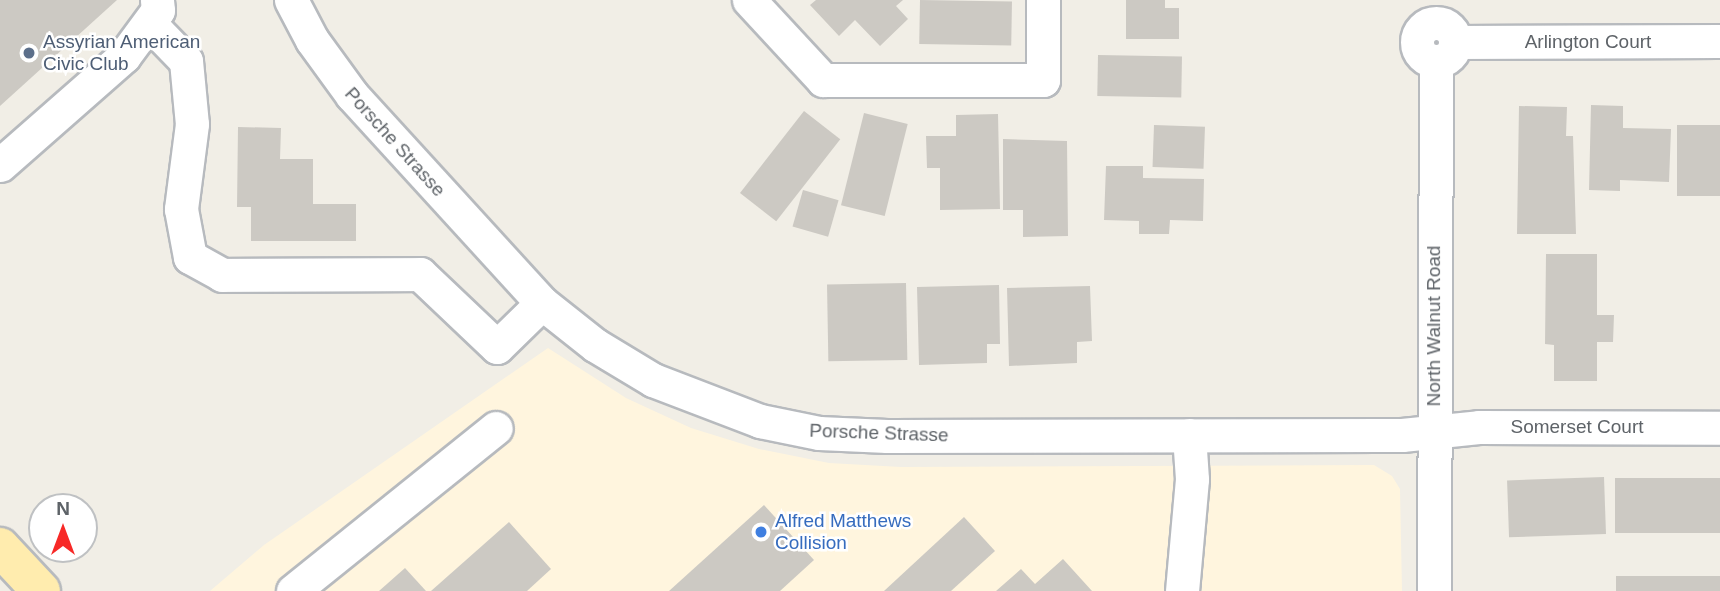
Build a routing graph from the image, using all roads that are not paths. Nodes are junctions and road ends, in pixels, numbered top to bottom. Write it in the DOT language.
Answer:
graph roads {
  1 [pos="291,0"];
  2 [pos="749,0"];
  3 [pos="1043,0"];
  4 [pos="153,12"];
  5 [pos="1440,31"];
  6 [pos="1720,41"];
  7 [pos="0,165"];
  8 [pos="542,303"];
  9 [pos="496,428"];
  10 [pos="1720,428"];
  11 [pos="1433,431"];
  12 [pos="1189,435"];
  13 [pos="0,547"];
  14 [pos="41,591"];
  15 [pos="293,591"];
  16 [pos="1182,591"];
  17 [pos="1434,591"];
  1 -- 8 [label="street, Porsche Strasse"];
  2 -- 3 [label="street"];
  4 -- 7 [label="street"];
  4 -- 8 [label="street"];
  5 -- 6 [label="street, Arlington Court"];
  5 -- 11 [label="street, North Walnut Road"];
  8 -- 12 [label="street, Porsche Strasse"];
  9 -- 15 [label="street"];
  10 -- 11 [label="street, Somerset Court"];
  11 -- 12 [label="street, Porsche Strasse"];
  11 -- 17 [label="street, North Walnut Road"];
  12 -- 16 [label="street"];
  13 -- 14 [label="main road"];
}
